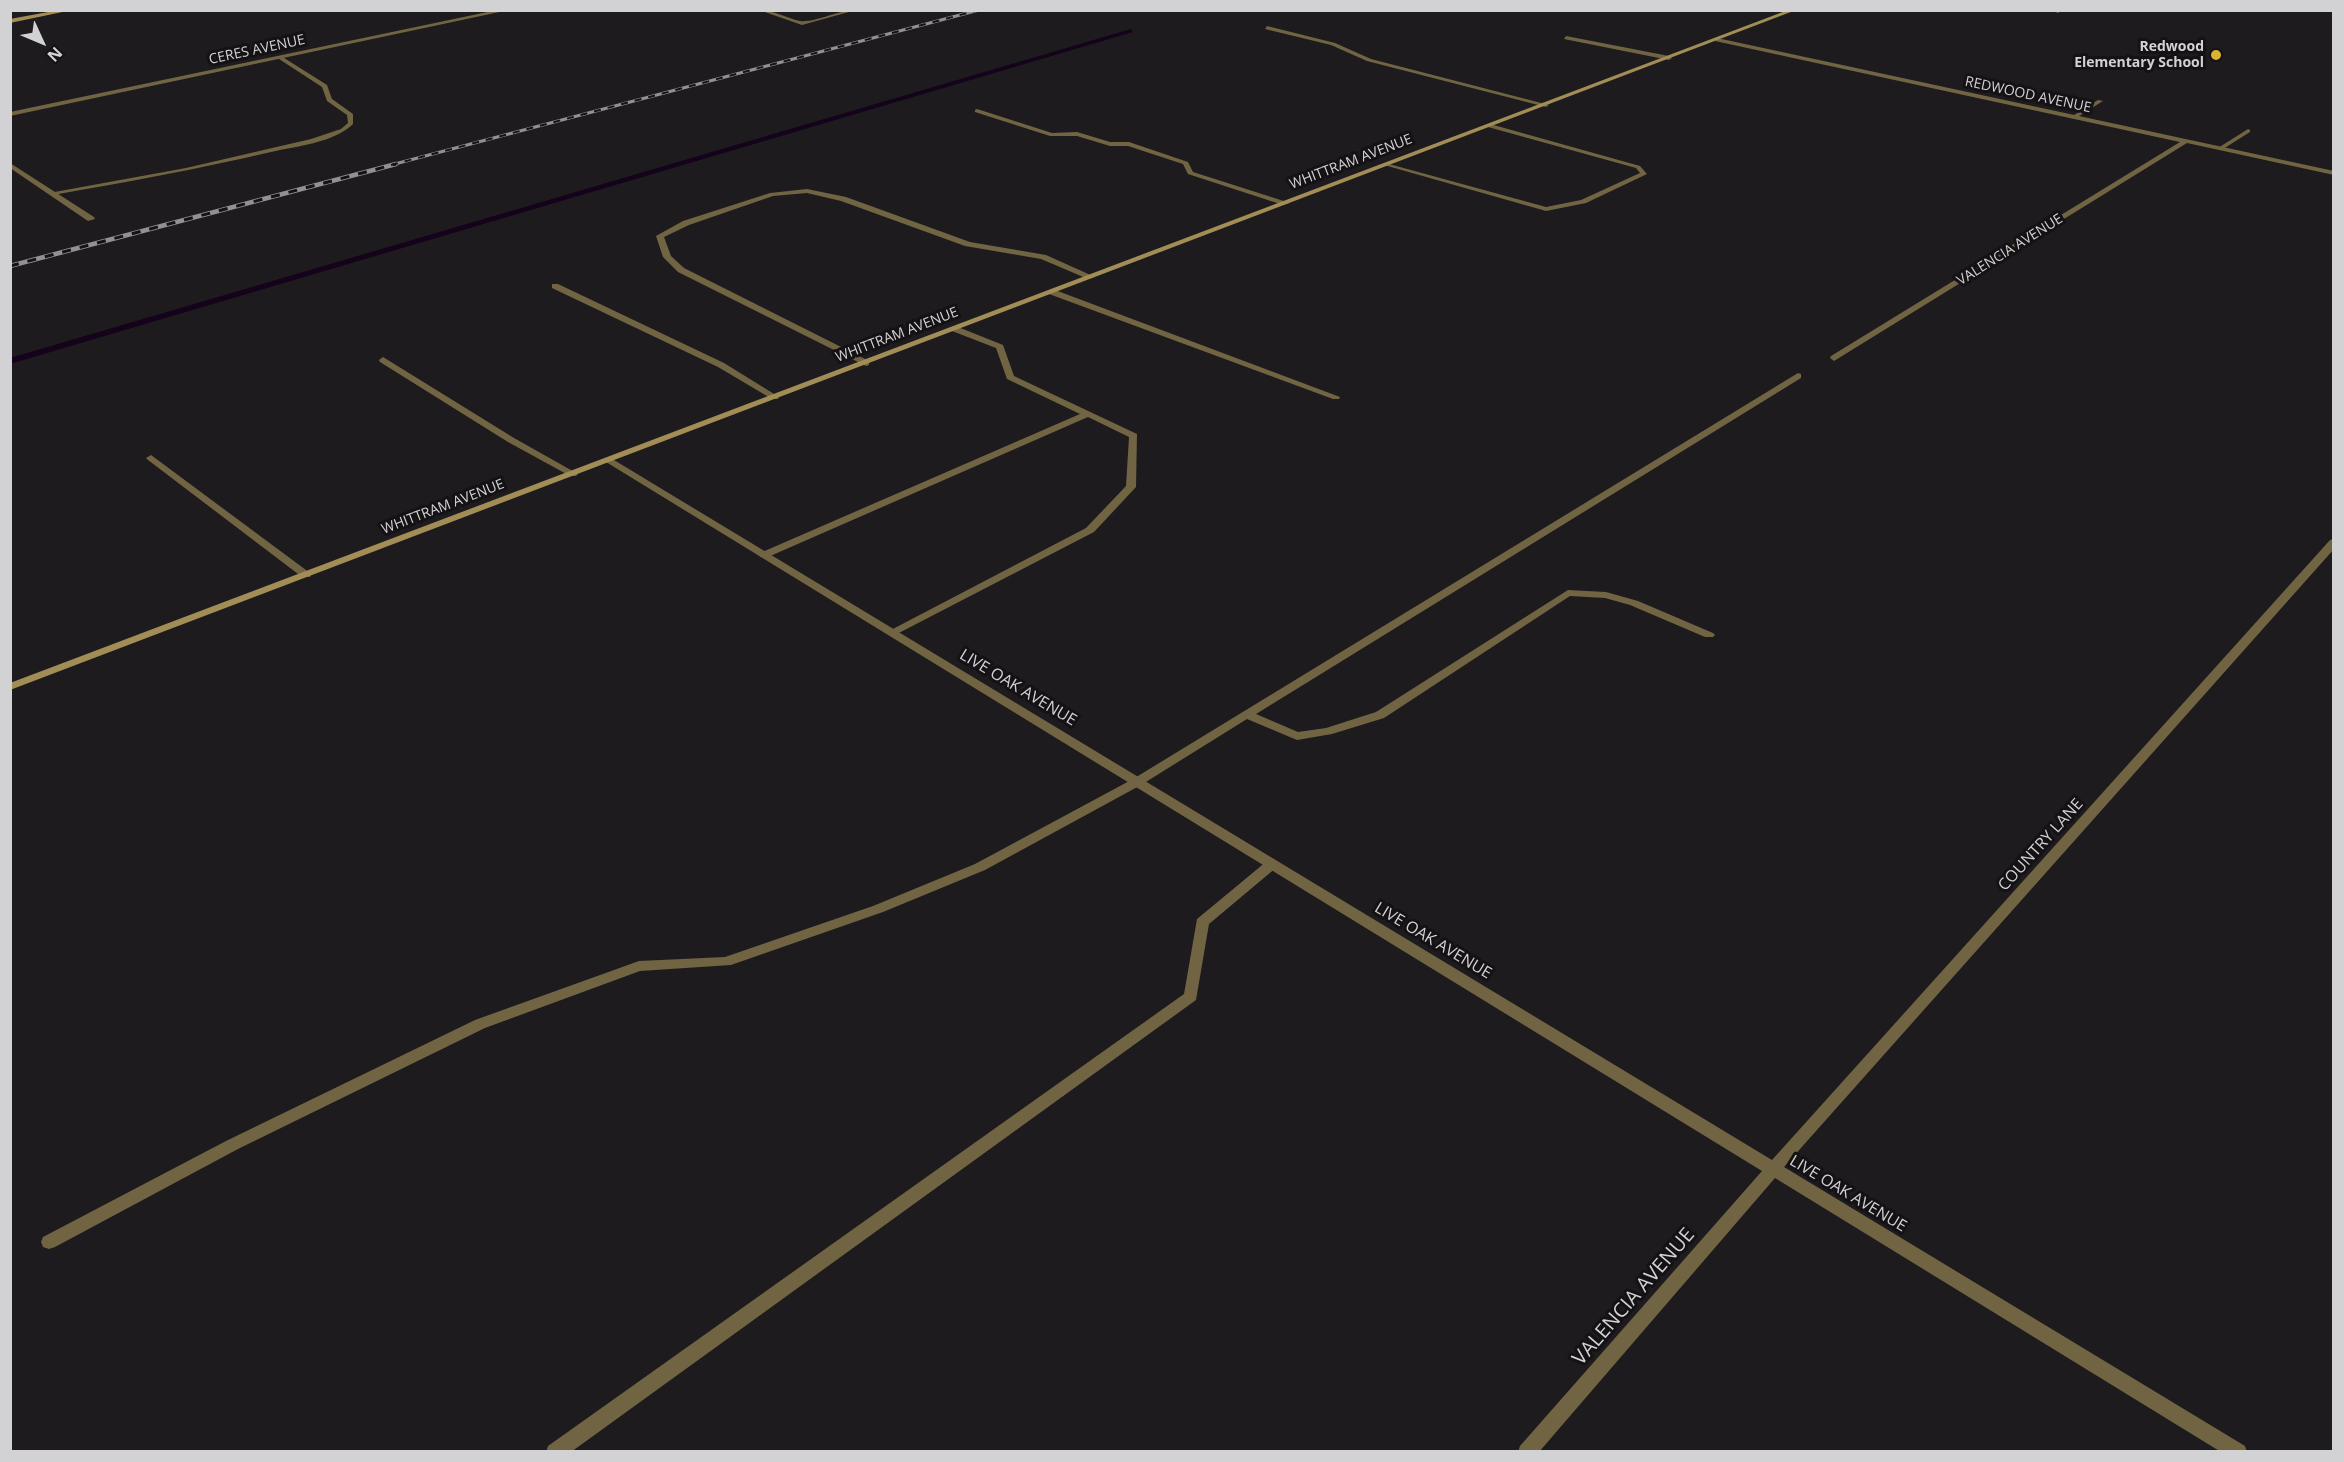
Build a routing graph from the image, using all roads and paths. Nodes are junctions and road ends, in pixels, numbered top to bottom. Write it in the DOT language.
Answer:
graph roads {
  1 [pos="70,10"];
  2 [pos="507,10"];
  3 [pos="761,10"];
  4 [pos="854,10"];
  5 [pos="1794,10"];
  6 [pos="10,21"];
  7 [pos="1266,28"];
  8 [pos="1566,38"];
  9 [pos="1717,40"];
  10 [pos="281,58"];
  11 [pos="1669,58"];
  12 [pos="2100,101"];
  13 [pos="1546,105"];
  14 [pos="977,111"];
  15 [pos="10,114"];
  16 [pos="2074,117"];
  17 [pos="1490,126"];
  18 [pos="2248,131"];
  19 [pos="2186,141"];
  20 [pos="2221,148"];
  21 [pos="10,165"];
  22 [pos="1387,165"];
  23 [pos="2334,173"];
  24 [pos="53,193"];
  25 [pos="1286,203"];
  26 [pos="91,219"];
  27 [pos="1091,277"];
  28 [pos="555,286"];
  29 [pos="1052,292"];
  30 [pos="955,329"];
  31 [pos="1834,358"];
  32 [pos="383,360"];
  33 [pos="866,363"];
  34 [pos="1798,376"];
  35 [pos="775,397"];
  36 [pos="1335,397"];
  37 [pos="1088,414"];
  38 [pos="152,458"];
  39 [pos="609,460"];
  40 [pos="573,474"];
  41 [pos="2334,542"];
  42 [pos="764,555"];
  43 [pos="306,575"];
  44 [pos="893,633"];
  45 [pos="1709,635"];
  46 [pos="10,687"];
  47 [pos="1247,715"];
  48 [pos="1137,782"];
  49 [pos="1272,864"];
  50 [pos="1773,1169"];
  51 [pos="49,1242"];
  52 [pos="555,1452"];
  53 [pos="1527,1452"];
  54 [pos="2238,1452"];
  1 -- 6 [label="street"];
  2 -- 10 [label="street, CERES AVENUE"];
  3 -- 4 [label="street"];
  5 -- 9 [label="street, WHITTRAM AVENUE"];
  7 -- 13 [label="street"];
  8 -- 11 [label="street"];
  9 -- 11 [label="street, WHITTRAM AVENUE"];
  9 -- 16 [label="street, REDWOOD AVENUE"];
  10 -- 15 [label="street, CERES AVENUE"];
  10 -- 24 [label="street"];
  11 -- 13 [label="street, WHITTRAM AVENUE"];
  12 -- 16 [label="street"];
  13 -- 17 [label="street, WHITTRAM AVENUE"];
  14 -- 25 [label="street"];
  16 -- 19 [label="street, REDWOOD AVENUE"];
  17 -- 22 [label="street, WHITTRAM AVENUE"];
  17 -- 22 [label="street"];
  18 -- 20 [label="street"];
  19 -- 20 [label="street, REDWOOD AVENUE"];
  19 -- 31 [label="street, VALENCIA AVENUE"];
  20 -- 23 [label="street, REDWOOD AVENUE"];
  21 -- 24 [label="street"];
  22 -- 25 [label="street, WHITTRAM AVENUE"];
  24 -- 26 [label="street"];
  25 -- 27 [label="street, WHITTRAM AVENUE"];
  27 -- 29 [label="street, WHITTRAM AVENUE"];
  27 -- 33 [label="street"];
  28 -- 35 [label="street"];
  29 -- 30 [label="street, WHITTRAM AVENUE"];
  29 -- 36 [label="street"];
  30 -- 33 [label="street, WHITTRAM AVENUE"];
  30 -- 37 [label="street"];
  32 -- 40 [label="street"];
  33 -- 35 [label="street, WHITTRAM AVENUE"];
  34 -- 47 [label="street"];
  35 -- 39 [label="street, WHITTRAM AVENUE"];
  37 -- 42 [label="street"];
  37 -- 44 [label="street"];
  38 -- 43 [label="street"];
  39 -- 40 [label="street, WHITTRAM AVENUE"];
  39 -- 42 [label="street, LIVE OAK AVENUE"];
  40 -- 43 [label="street, WHITTRAM AVENUE"];
  41 -- 50 [label="street, COUNTRY LANE"];
  42 -- 44 [label="street, LIVE OAK AVENUE"];
  43 -- 46 [label="street, WHITTRAM AVENUE"];
  44 -- 48 [label="street, LIVE OAK AVENUE"];
  45 -- 47 [label="street"];
  47 -- 48 [label="street"];
  48 -- 49 [label="street, LIVE OAK AVENUE"];
  48 -- 51 [label="street"];
  49 -- 50 [label="street, LIVE OAK AVENUE"];
  49 -- 52 [label="street"];
  50 -- 53 [label="street, VALENCIA AVENUE"];
  50 -- 54 [label="street, LIVE OAK AVENUE"];
}
